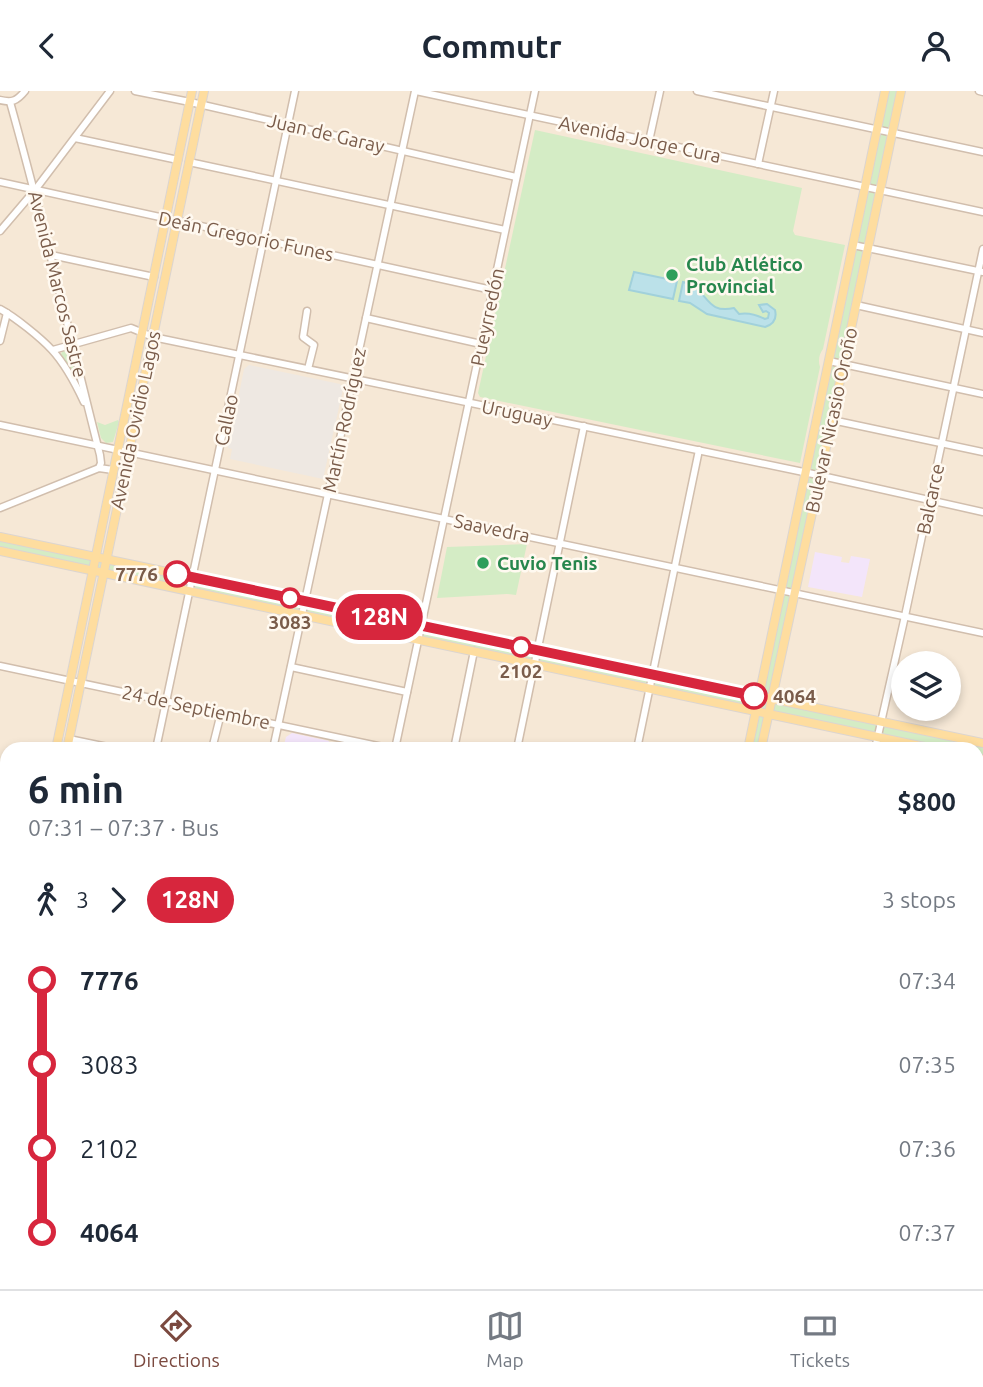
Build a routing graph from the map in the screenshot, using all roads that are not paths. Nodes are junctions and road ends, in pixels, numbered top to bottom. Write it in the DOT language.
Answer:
graph roads {
  1 [pos="25,91"];
  2 [pos="110,91"];
  3 [pos="135,91"];
  4 [pos="192,91"];
  5 [pos="204,91"];
  6 [pos="295,91"];
  7 [pos="415,91"];
  8 [pos="535,91"];
  9 [pos="660,91"];
  10 [pos="697,91"];
  11 [pos="774,91"];
  12 [pos="885,91"];
  13 [pos="901,91"];
  14 [pos="0,100"];
  15 [pos="10,102"];
  16 [pos="190,102"];
  17 [pos="201,104"];
  18 [pos="771,107"];
  19 [pos="530,115"];
  20 [pos="288,124"];
  21 [pos="877,130"];
  22 [pos="892,133"];
  23 [pos="75,138"];
  24 [pos="649,141"];
  25 [pos="402,151"];
  26 [pos="983,152"];
  27 [pos="178,160"];
  28 [pos="189,162"];
  29 [pos="758,164"];
  30 [pos="516,177"];
  31 [pos="276,181"];
  32 [pos="0,183"];
  33 [pos="865,187"];
  34 [pos="35,190"];
  35 [pos="880,190"];
  36 [pos="390,205"];
  37 [pos="983,212"];
  38 [pos="166,219"];
  39 [pos="176,221"];
  40 [pos="505,230"];
  41 [pos="0,231"];
  42 [pos="264,240"];
  43 [pos="853,245"];
  44 [pos="867,248"];
  45 [pos="983,249"];
  46 [pos="51,255"];
  47 [pos="377,265"];
  48 [pos="981,272"];
  49 [pos="154,277"];
  50 [pos="492,290"];
  51 [pos="856,305"];
  52 [pos="3,311"];
  53 [pos="307,311"];
  54 [pos="366,318"];
  55 [pos="966,329"];
  56 [pos="142,333"];
  57 [pos="983,333"];
  58 [pos="153,337"];
  59 [pos="0,341"];
  60 [pos="74,344"];
  61 [pos="481,344"];
  62 [pos="53,351"];
  63 [pos="240,355"];
  64 [pos="829,362"];
  65 [pos="843,365"];
  66 [pos="308,369"];
  67 [pos="353,379"];
  68 [pos="954,388"];
  69 [pos="983,394"];
  70 [pos="468,403"];
  71 [pos="90,414"];
  72 [pos="832,419"];
  73 [pos="0,425"];
  74 [pos="584,426"];
  75 [pos="942,443"];
  76 [pos="98,445"];
  77 [pos="118,450"];
  78 [pos="699,450"];
  79 [pos="128,452"];
  80 [pos="983,452"];
  81 [pos="99,468"];
  82 [pos="113,470"];
  83 [pos="215,470"];
  84 [pos="806,473"];
  85 [pos="820,476"];
  86 [pos="328,494"];
  87 [pos="930,500"];
  88 [pos="0,507"];
  89 [pos="983,512"];
  90 [pos="444,518"];
  91 [pos="0,537"];
  92 [pos="560,543"];
  93 [pos="0,551"];
  94 [pos="96,557"];
  95 [pos="106,559"];
  96 [pos="675,567"];
  97 [pos="93,571"];
  98 [pos="103,573"];
  99 [pos="193,577"];
  100 [pos="781,589"];
  101 [pos="190,591"];
  102 [pos="794,592"];
  103 [pos="305,601"];
  104 [pos="302,615"];
  105 [pos="905,616"];
  106 [pos="421,625"];
  107 [pos="983,633"];
  108 [pos="418,639"];
  109 [pos="538,650"];
  110 [pos="474,651"];
  111 [pos="535,663"];
  112 [pos="0,666"];
  113 [pos="291,667"];
  114 [pos="653,674"];
  115 [pos="70,680"];
  116 [pos="81,683"];
  117 [pos="650,688"];
  118 [pos="407,692"];
  119 [pos="759,697"];
  120 [pos="771,699"];
  121 [pos="166,701"];
  122 [pos="756,711"];
  123 [pos="221,713"];
  124 [pos="768,713"];
  125 [pos="881,722"];
  126 [pos="278,725"];
  127 [pos="878,737"];
  128 [pos="69,739"];
  129 [pos="57,742"];
  130 [pos="68,742"];
  131 [pos="83,742"];
  132 [pos="157,742"];
  133 [pos="214,742"];
  134 [pos="274,742"];
  135 [pos="360,742"];
  136 [pos="396,742"];
  137 [pos="455,742"];
  138 [pos="518,742"];
  139 [pos="638,742"];
  140 [pos="749,742"];
  141 [pos="762,742"];
  142 [pos="877,742"];
  143 [pos="901,742"];
  144 [pos="978,742"];
  1 -- 15 [label="street"];
  2 -- 23 [label="street"];
  3 -- 16 [label="street, Juan de Garay"];
  4 -- 16 [label="main road, Avenida Ovidio Lagos"];
  5 -- 17 [label="main road, Avenida Ovidio Lagos"];
  6 -- 20 [label="street, Callao"];
  7 -- 19 [label="street, Avenida Jorge Cura"];
  7 -- 25 [label="street, Martín Rodríguez"];
  8 -- 19 [label="street, Pueyrredón"];
  9 -- 24 [label="street"];
  10 -- 18 [label="street"];
  11 -- 18 [label="street"];
  12 -- 21 [label="main road, Bulevar Nicasio Oroño"];
  13 -- 22 [label="main road, Bulevar Nicasio Oroño"];
  14 -- 15 [label="street"];
  15 -- 34 [label="street, Avenida Marcos Sastre"];
  16 -- 17 [label="street, Juan de Garay"];
  16 -- 27 [label="main road, Avenida Ovidio Lagos"];
  17 -- 20 [label="street, Juan de Garay"];
  17 -- 28 [label="main road, Avenida Ovidio Lagos"];
  18 -- 21 [label="street"];
  18 -- 29 [label="street"];
  19 -- 24 [label="street, Avenida Jorge Cura"];
  19 -- 30 [label="street, Pueyrredón"];
  20 -- 25 [label="street, Juan de Garay"];
  20 -- 31 [label="street, Callao"];
  21 -- 22 [label="street"];
  21 -- 33 [label="main road, Bulevar Nicasio Oroño"];
  22 -- 26 [label="street"];
  22 -- 35 [label="main road, Bulevar Nicasio Oroño"];
  23 -- 27 [label="street"];
  23 -- 34 [label="street"];
  24 -- 29 [label="street, Avenida Jorge Cura"];
  25 -- 30 [label="street, Juan de Garay"];
  25 -- 36 [label="street, Martín Rodríguez"];
  27 -- 38 [label="main road, Avenida Ovidio Lagos"];
  28 -- 31 [label="street"];
  28 -- 39 [label="main road, Avenida Ovidio Lagos"];
  29 -- 33 [label="street, Avenida Jorge Cura"];
  30 -- 40 [label="street, Pueyrredón"];
  31 -- 36 [label="street"];
  31 -- 42 [label="street, Callao"];
  32 -- 34 [label="street, Deán Gregorio Funes"];
  33 -- 35 [label="street, Avenida Jorge Cura"];
  33 -- 43 [label="main road, Bulevar Nicasio Oroño"];
  34 -- 38 [label="street, Deán Gregorio Funes"];
  34 -- 41 [label="street"];
  34 -- 46 [label="street, Avenida Marcos Sastre"];
  35 -- 37 [label="street, Avenida Jorge Cura"];
  35 -- 44 [label="main road, Bulevar Nicasio Oroño"];
  36 -- 40 [label="street"];
  36 -- 47 [label="street, Martín Rodríguez"];
  38 -- 39 [label="street, Deán Gregorio Funes"];
  38 -- 49 [label="main road, Avenida Ovidio Lagos"];
  39 -- 42 [label="street, Deán Gregorio Funes"];
  39 -- 58 [label="main road, Avenida Ovidio Lagos"];
  40 -- 50 [label="street, Pueyrredón"];
  42 -- 47 [label="street, Deán Gregorio Funes"];
  42 -- 63 [label="street, Callao"];
  43 -- 44 [label="street"];
  43 -- 64 [label="main road, Bulevar Nicasio Oroño"];
  44 -- 48 [label="street"];
  44 -- 51 [label="main road, Bulevar Nicasio Oroño"];
  45 -- 48 [label="street, Balcarce"];
  46 -- 49 [label="street"];
  46 -- 60 [label="street, Avenida Marcos Sastre"];
  47 -- 50 [label="street, Deán Gregorio Funes"];
  47 -- 54 [label="street, Martín Rodríguez"];
  48 -- 55 [label="street, Balcarce"];
  49 -- 56 [label="main road, Avenida Ovidio Lagos"];
  50 -- 61 [label="street, Pueyrredón"];
  51 -- 55 [label="street"];
  51 -- 65 [label="main road, Bulevar Nicasio Oroño"];
  52 -- 59 [label="street"];
  52 -- 62 [label="street"];
  53 -- 66 [label="street"];
  54 -- 61 [label="street"];
  54 -- 67 [label="street, Martín Rodríguez"];
  55 -- 57 [label="street"];
  55 -- 68 [label="street, Balcarce"];
  56 -- 58 [label="street, Uruguay"];
  56 -- 60 [label="street, Uruguay"];
  56 -- 77 [label="main road, Avenida Ovidio Lagos"];
  58 -- 63 [label="street, Uruguay"];
  58 -- 79 [label="main road, Avenida Ovidio Lagos"];
  60 -- 62 [label="street, Uruguay"];
  60 -- 71 [label="street, Avenida Marcos Sastre"];
  61 -- 70 [label="street, Pueyrredón"];
  62 -- 71 [label="street"];
  63 -- 66 [label="street, Uruguay"];
  63 -- 83 [label="street, Callao"];
  64 -- 65 [label="street"];
  64 -- 84 [label="main road, Bulevar Nicasio Oroño"];
  65 -- 68 [label="street"];
  65 -- 72 [label="main road, Bulevar Nicasio Oroño"];
  66 -- 67 [label="street, Uruguay"];
  67 -- 70 [label="street, Uruguay"];
  67 -- 86 [label="street, Martín Rodríguez"];
  68 -- 69 [label="street"];
  68 -- 75 [label="street, Balcarce"];
  70 -- 74 [label="street, Uruguay"];
  70 -- 90 [label="street, Pueyrredón"];
  71 -- 76 [label="street, Avenida Marcos Sastre"];
  72 -- 75 [label="street"];
  72 -- 85 [label="main road, Bulevar Nicasio Oroño"];
  73 -- 76 [label="street, Saavedra"];
  74 -- 78 [label="street, Uruguay"];
  74 -- 92 [label="street"];
  75 -- 80 [label="street"];
  75 -- 87 [label="street, Balcarce"];
  76 -- 77 [label="street, Saavedra"];
  76 -- 81 [label="street, Avenida Marcos Sastre"];
  77 -- 79 [label="street, Saavedra"];
  77 -- 82 [label="main road, Avenida Ovidio Lagos"];
  78 -- 84 [label="street, Uruguay"];
  78 -- 96 [label="street"];
  79 -- 83 [label="street, Saavedra"];
  79 -- 95 [label="main road, Avenida Ovidio Lagos"];
  81 -- 82 [label="street"];
  81 -- 88 [label="street"];
  82 -- 94 [label="main road, Avenida Ovidio Lagos"];
  83 -- 86 [label="street, Saavedra"];
  83 -- 99 [label="street, Callao"];
  84 -- 85 [label="street, Uruguay"];
  84 -- 100 [label="main road, Bulevar Nicasio Oroño"];
  85 -- 87 [label="street, Uruguay"];
  85 -- 102 [label="main road, Bulevar Nicasio Oroño"];
  86 -- 90 [label="street, Saavedra"];
  86 -- 103 [label="street, Martín Rodríguez"];
  87 -- 89 [label="street, Uruguay"];
  87 -- 105 [label="street, Balcarce"];
  90 -- 92 [label="street, Saavedra"];
  90 -- 106 [label="street, Pueyrredón"];
  91 -- 94 [label="main road"];
  92 -- 96 [label="street, Saavedra"];
  92 -- 109 [label="street"];
  93 -- 97 [label="main road"];
  94 -- 95 [label="main road"];
  94 -- 97 [label="main road, Avenida Ovidio Lagos"];
  95 -- 98 [label="main road, Avenida Ovidio Lagos"];
  95 -- 99 [label="main road"];
  96 -- 100 [label="street, Saavedra"];
  96 -- 114 [label="street"];
  97 -- 98 [label="main road"];
  97 -- 115 [label="main road, Avenida Ovidio Lagos"];
  98 -- 101 [label="main road"];
  98 -- 116 [label="main road, Avenida Ovidio Lagos"];
  99 -- 101 [label="street, Callao"];
  99 -- 103 [label="main road"];
  100 -- 102 [label="street, Saavedra"];
  100 -- 119 [label="main road, Bulevar Nicasio Oroño"];
  101 -- 104 [label="main road"];
  101 -- 121 [label="street, Callao"];
  102 -- 105 [label="street, Saavedra"];
  102 -- 120 [label="main road, Bulevar Nicasio Oroño"];
  103 -- 104 [label="street, Martín Rodríguez"];
  103 -- 106 [label="main road"];
  104 -- 108 [label="main road"];
  104 -- 113 [label="street, Martín Rodríguez"];
  105 -- 107 [label="street, Saavedra"];
  105 -- 125 [label="street, Balcarce"];
  106 -- 108 [label="street, Pueyrredón"];
  106 -- 109 [label="main road"];
  108 -- 110 [label="main road"];
  108 -- 118 [label="street, Pueyrredón"];
  109 -- 111 [label="street"];
  109 -- 114 [label="main road"];
  110 -- 111 [label="main road"];
  110 -- 137 [label="street"];
  111 -- 117 [label="main road"];
  111 -- 138 [label="street"];
  112 -- 115 [label="street, 24 de Septiembre"];
  113 -- 118 [label="street"];
  113 -- 126 [label="street, Martín Rodríguez"];
  114 -- 117 [label="street"];
  114 -- 119 [label="main road"];
  115 -- 116 [label="street, 24 de Septiembre"];
  115 -- 129 [label="main road, Avenida Ovidio Lagos"];
  116 -- 121 [label="street, 24 de Septiembre"];
  116 -- 128 [label="main road, Avenida Ovidio Lagos"];
  117 -- 122 [label="main road"];
  117 -- 139 [label="street"];
  118 -- 136 [label="street, Pueyrredón"];
  119 -- 120 [label="main road"];
  119 -- 122 [label="main road, Bulevar Nicasio Oroño"];
  120 -- 124 [label="main road, Bulevar Nicasio Oroño"];
  120 -- 125 [label="main road"];
  121 -- 123 [label="street, 24 de Septiembre"];
  121 -- 132 [label="street, Callao"];
  122 -- 124 [label="main road"];
  122 -- 140 [label="main road, Bulevar Nicasio Oroño"];
  123 -- 126 [label="street, 24 de Septiembre"];
  123 -- 133 [label="street"];
  124 -- 127 [label="main road"];
  124 -- 141 [label="main road, Bulevar Nicasio Oroño"];
  125 -- 127 [label="street, Balcarce"];
  125 -- 144 [label="main road"];
  126 -- 134 [label="street, Martín Rodríguez"];
  126 -- 135 [label="street, 24 de Septiembre"];
  127 -- 142 [label="street, Balcarce"];
  127 -- 143 [label="main road"];
  128 -- 130 [label="main road, Avenida Ovidio Lagos"];
  128 -- 131 [label="street"];
}
